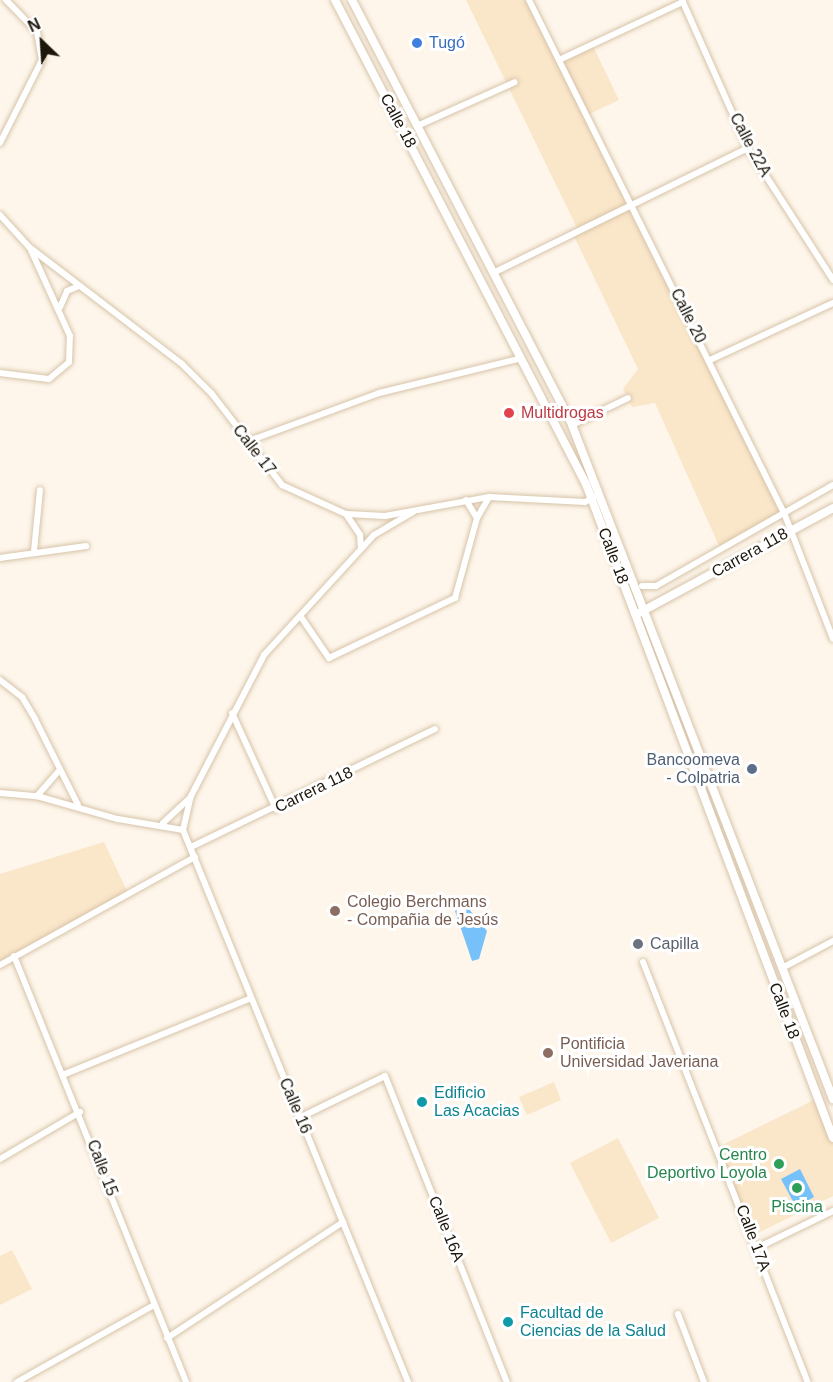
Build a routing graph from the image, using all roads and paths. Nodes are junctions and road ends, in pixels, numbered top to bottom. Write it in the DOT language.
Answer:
graph roads {
  1 [pos="6,0"];
  2 [pos="335,0"];
  3 [pos="352,0"];
  4 [pos="529,0"];
  5 [pos="682,1"];
  6 [pos="559,60"];
  7 [pos="515,82"];
  8 [pos="417,126"];
  9 [pos="0,143"];
  10 [pos="748,148"];
  11 [pos="632,206"];
  12 [pos="0,215"];
  13 [pos="29,247"];
  14 [pos="493,273"];
  15 [pos="833,280"];
  16 [pos="79,286"];
  17 [pos="833,303"];
  18 [pos="59,308"];
  19 [pos="518,359"];
  20 [pos="710,360"];
  21 [pos="0,373"];
  22 [pos="628,398"];
  23 [pos="572,425"];
  24 [pos="246,442"];
  25 [pos="833,485"];
  26 [pos="40,490"];
  27 [pos="601,494"];
  28 [pos="489,498"];
  29 [pos="591,499"];
  30 [pos="466,500"];
  31 [pos="833,508"];
  32 [pos="413,512"];
  33 [pos="784,513"];
  34 [pos="346,514"];
  35 [pos="477,518"];
  36 [pos="792,530"];
  37 [pos="86,546"];
  38 [pos="361,548"];
  39 [pos="34,552"];
  40 [pos="0,558"];
  41 [pos="642,586"];
  42 [pos="645,610"];
  43 [pos="635,614"];
  44 [pos="301,617"];
  45 [pos="833,639"];
  46 [pos="0,680"];
  47 [pos="232,713"];
  48 [pos="435,729"];
  49 [pos="58,772"];
  50 [pos="0,793"];
  51 [pos="37,796"];
  52 [pos="191,796"];
  53 [pos="78,805"];
  54 [pos="276,809"];
  55 [pos="163,823"];
  56 [pos="183,830"];
  57 [pos="190,847"];
  58 [pos="195,857"];
  59 [pos="833,941"];
  60 [pos="14,956"];
  61 [pos="643,962"];
  62 [pos="0,965"];
  63 [pos="782,968"];
  64 [pos="249,999"];
  65 [pos="65,1074"];
  66 [pos="833,1100"];
  67 [pos="80,1112"];
  68 [pos="301,1117"];
  69 [pos="833,1138"];
  70 [pos="0,1160"];
  71 [pos="833,1211"];
  72 [pos="343,1222"];
  73 [pos="757,1248"];
  74 [pos="154,1305"];
  75 [pos="678,1314"];
  76 [pos="167,1338"];
  77 [pos="16,1382"];
  78 [pos="186,1382"];
  79 [pos="408,1382"];
  80 [pos="507,1382"];
  81 [pos="704,1382"];
  82 [pos="808,1382"];
  1 -- 9 [label="street"];
  2 -- 19 [label="main road, Calle 18"];
  3 -- 8 [label="main road, Calle 18"];
  4 -- 6 [label="street, Calle 20"];
  5 -- 6 [label="street"];
  5 -- 10 [label="street, Calle 22A"];
  6 -- 11 [label="street, Calle 20"];
  7 -- 8 [label="street"];
  8 -- 14 [label="main road, Calle 18"];
  10 -- 11 [label="street"];
  10 -- 15 [label="street, Calle 22A"];
  11 -- 14 [label="street"];
  11 -- 20 [label="street, Calle 20"];
  12 -- 13 [label="street, Calle 17"];
  13 -- 16 [label="street, Calle 17"];
  13 -- 18 [label="street"];
  14 -- 23 [label="main road, Calle 18"];
  16 -- 18 [label="street"];
  16 -- 24 [label="street, Calle 17"];
  17 -- 20 [label="street"];
  18 -- 21 [label="street"];
  19 -- 24 [label="street"];
  19 -- 29 [label="main road, Calle 18"];
  20 -- 33 [label="street, Calle 20"];
  22 -- 23 [label="street"];
  23 -- 27 [label="main road, Calle 18"];
  24 -- 34 [label="street, Calle 17"];
  25 -- 33 [label="street"];
  26 -- 39 [label="street"];
  27 -- 29 [label="street"];
  27 -- 42 [label="main road, Calle 18"];
  28 -- 29 [label="street"];
  28 -- 30 [label="street"];
  28 -- 35 [label="street"];
  29 -- 43 [label="main road, Calle 18"];
  30 -- 32 [label="street"];
  30 -- 35 [label="street"];
  31 -- 36 [label="street, Carrera 118"];
  32 -- 34 [label="street"];
  32 -- 38 [label="street"];
  33 -- 36 [label="street, Calle 20"];
  33 -- 41 [label="street"];
  34 -- 38 [label="street"];
  35 -- 44 [label="street"];
  36 -- 42 [label="street, Carrera 118"];
  36 -- 45 [label="street, Calle 20"];
  37 -- 39 [label="street"];
  38 -- 44 [label="street"];
  39 -- 40 [label="street"];
  42 -- 43 [label="street, Carrera 118"];
  42 -- 63 [label="main road, Calle 18"];
  43 -- 69 [label="main road, Calle 18"];
  44 -- 47 [label="street"];
  46 -- 49 [label="street"];
  47 -- 52 [label="street"];
  47 -- 54 [label="street"];
  48 -- 54 [label="street, Carrera 118"];
  49 -- 51 [label="street"];
  49 -- 53 [label="street"];
  50 -- 51 [label="street"];
  51 -- 53 [label="street"];
  52 -- 55 [label="street"];
  52 -- 56 [label="street"];
  53 -- 55 [label="street"];
  54 -- 57 [label="street, Carrera 118"];
  55 -- 56 [label="street"];
  56 -- 57 [label="street, Calle 16"];
  57 -- 58 [label="street, Calle 16"];
  58 -- 60 [label="street"];
  58 -- 64 [label="street, Calle 16"];
  59 -- 63 [label="street"];
  60 -- 62 [label="street"];
  60 -- 65 [label="street, Calle 15"];
  61 -- 73 [label="street, Calle 17A"];
  63 -- 66 [label="main road, Calle 18"];
  64 -- 65 [label="street"];
  64 -- 68 [label="street, Calle 16"];
  65 -- 67 [label="street, Calle 15"];
  67 -- 70 [label="street"];
  67 -- 74 [label="street, Calle 15"];
  68 -- 72 [label="street, Calle 16"];
  68 -- 80 [label="street, Calle 16A"];
  71 -- 73 [label="street"];
  72 -- 76 [label="street"];
  72 -- 79 [label="street, Calle 16"];
  73 -- 82 [label="street, Calle 17A"];
  74 -- 76 [label="street, Calle 15"];
  74 -- 77 [label="street"];
  75 -- 81 [label="street"];
  76 -- 78 [label="street, Calle 15"];
}
